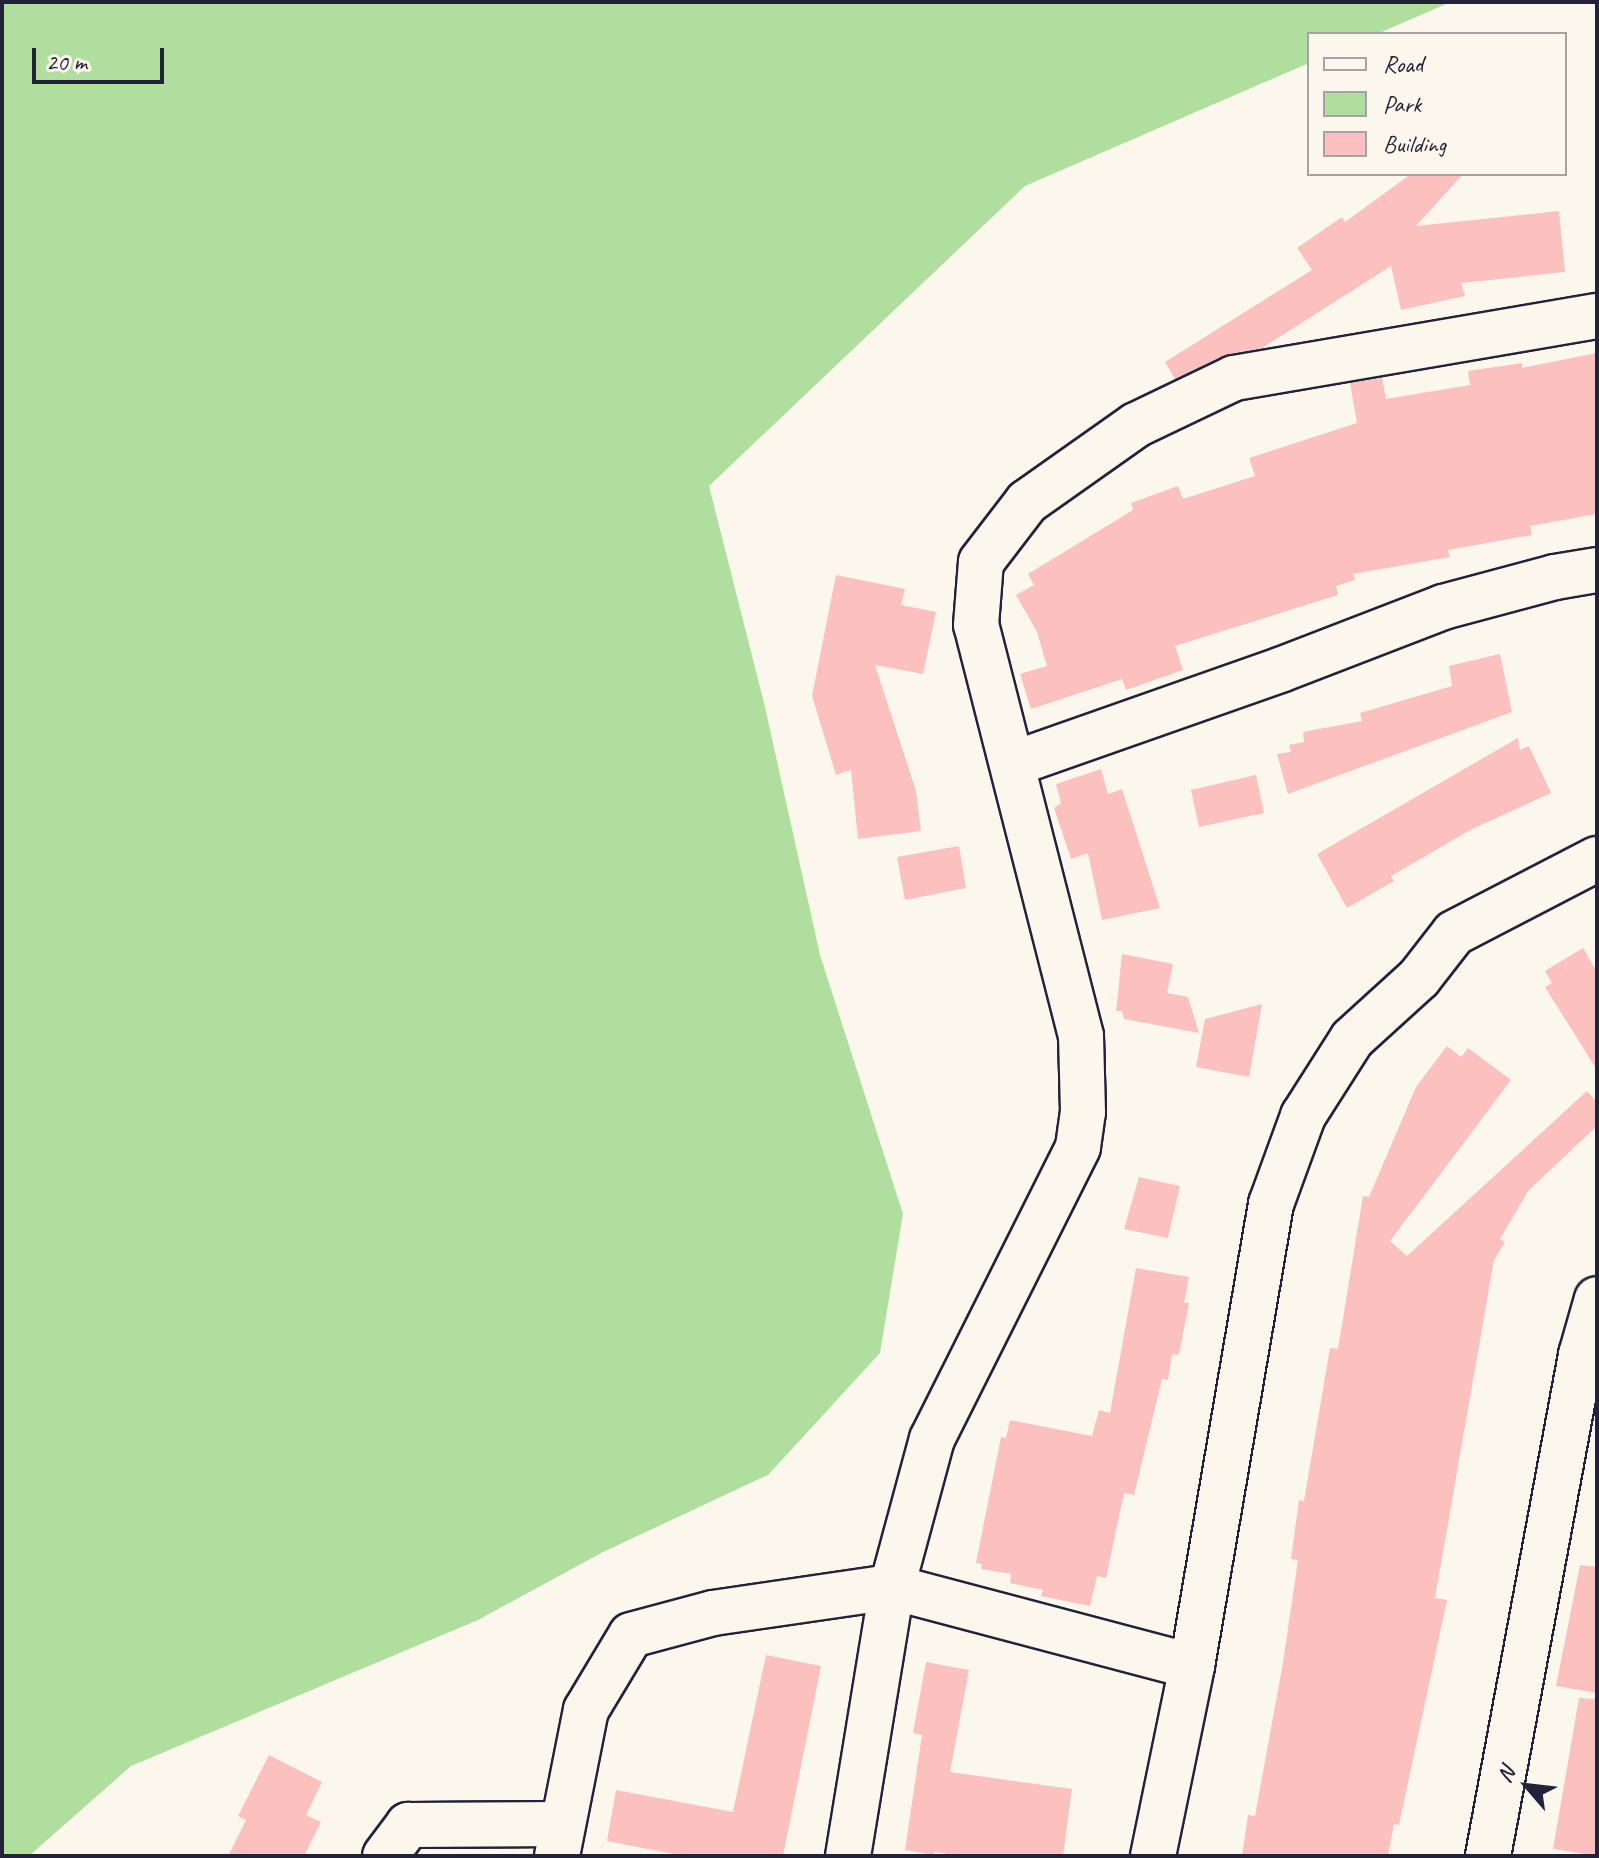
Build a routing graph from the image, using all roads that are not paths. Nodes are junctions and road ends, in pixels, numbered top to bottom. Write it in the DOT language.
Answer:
graph roads {
  1 [pos="1597,316"];
  2 [pos="1597,570"];
  3 [pos="1013,764"];
  4 [pos="1597,859"];
  5 [pos="1597,1299"];
  6 [pos="892,1587"];
  7 [pos="1192,1666"];
  8 [pos="560,1840"];
  9 [pos="385,1856"];
  10 [pos="848,1856"];
  11 [pos="1153,1856"];
  12 [pos="1488,1856"];
  1 -- 3 [label="street"];
  2 -- 3 [label="street"];
  3 -- 6 [label="street"];
  4 -- 7 [label="street"];
  5 -- 12 [label="street"];
  6 -- 7 [label="street"];
  6 -- 8 [label="street"];
  6 -- 10 [label="street"];
  7 -- 11 [label="street"];
  8 -- 9 [label="street"];
}
